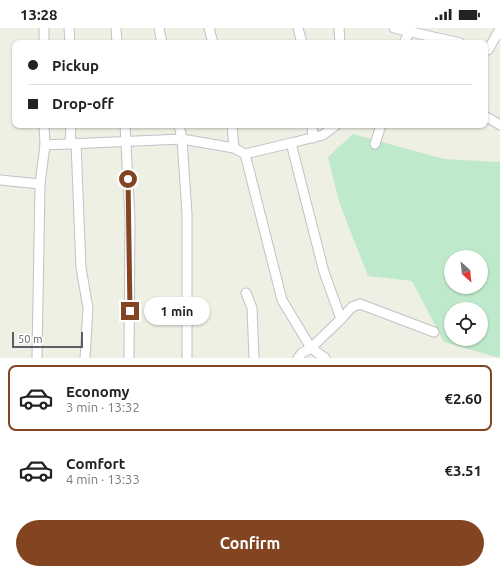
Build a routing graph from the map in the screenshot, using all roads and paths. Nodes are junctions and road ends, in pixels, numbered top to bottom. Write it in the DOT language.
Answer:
graph roads {
  1 [pos="44,28"];
  2 [pos="69,28"];
  3 [pos="116,28"];
  4 [pos="159,28"];
  5 [pos="209,28"];
  6 [pos="298,28"];
  7 [pos="339,28"];
  8 [pos="394,28"];
  9 [pos="410,29"];
  10 [pos="500,29"];
  11 [pos="44,40"];
  12 [pos="70,40"];
  13 [pos="117,40"];
  14 [pos="161,40"];
  15 [pos="212,40"];
  16 [pos="301,40"];
  17 [pos="340,40"];
  18 [pos="405,40"];
  19 [pos="449,40"];
  20 [pos="488,49"];
  21 [pos="488,118"];
  22 [pos="500,125"];
  23 [pos="44,128"];
  24 [pos="71,128"];
  25 [pos="125,128"];
  26 [pos="180,128"];
  27 [pos="232,128"];
  28 [pos="312,128"];
  29 [pos="332,128"];
  30 [pos="380,128"];
  31 [pos="313,138"];
  32 [pos="182,139"];
  33 [pos="126,141"];
  34 [pos="291,143"];
  35 [pos="74,144"];
  36 [pos="375,144"];
  37 [pos="45,145"];
  38 [pos="234,148"];
  39 [pos="245,154"];
  40 [pos="0,180"];
  41 [pos="40,184"];
  42 [pos="246,293"];
  43 [pos="341,319"];
  44 [pos="434,332"];
  45 [pos="311,348"];
  46 [pos="37,358"];
  47 [pos="85,358"];
  48 [pos="129,358"];
  49 [pos="187,358"];
  50 [pos="254,358"];
  51 [pos="298,358"];
  52 [pos="325,358"];
  1 -- 11 [label="street"];
  2 -- 12 [label="street"];
  3 -- 13 [label="street"];
  4 -- 14 [label="street"];
  5 -- 15 [label="street"];
  6 -- 16 [label="street"];
  7 -- 17 [label="street"];
  8 -- 9 [label="street"];
  9 -- 18 [label="street"];
  9 -- 19 [label="street"];
  10 -- 20 [label="street"];
  21 -- 22 [label="street"];
  23 -- 37 [label="street"];
  24 -- 35 [label="street"];
  25 -- 33 [label="street"];
  26 -- 32 [label="street"];
  27 -- 38 [label="street"];
  28 -- 31 [label="street"];
  29 -- 31 [label="street"];
  30 -- 36 [label="street"];
  31 -- 34 [label="street"];
  32 -- 33 [label="street"];
  32 -- 38 [label="street"];
  32 -- 49 [label="street"];
  33 -- 35 [label="street"];
  33 -- 48 [label="street"];
  34 -- 39 [label="street"];
  34 -- 43 [label="street"];
  35 -- 37 [label="street"];
  35 -- 47 [label="street"];
  37 -- 41 [label="street"];
  38 -- 39 [label="street"];
  39 -- 45 [label="street"];
  40 -- 41 [label="street"];
  41 -- 46 [label="street"];
  42 -- 50 [label="street"];
  43 -- 44 [label="street"];
  43 -- 45 [label="street"];
  45 -- 51 [label="street"];
  45 -- 52 [label="street"];
}
